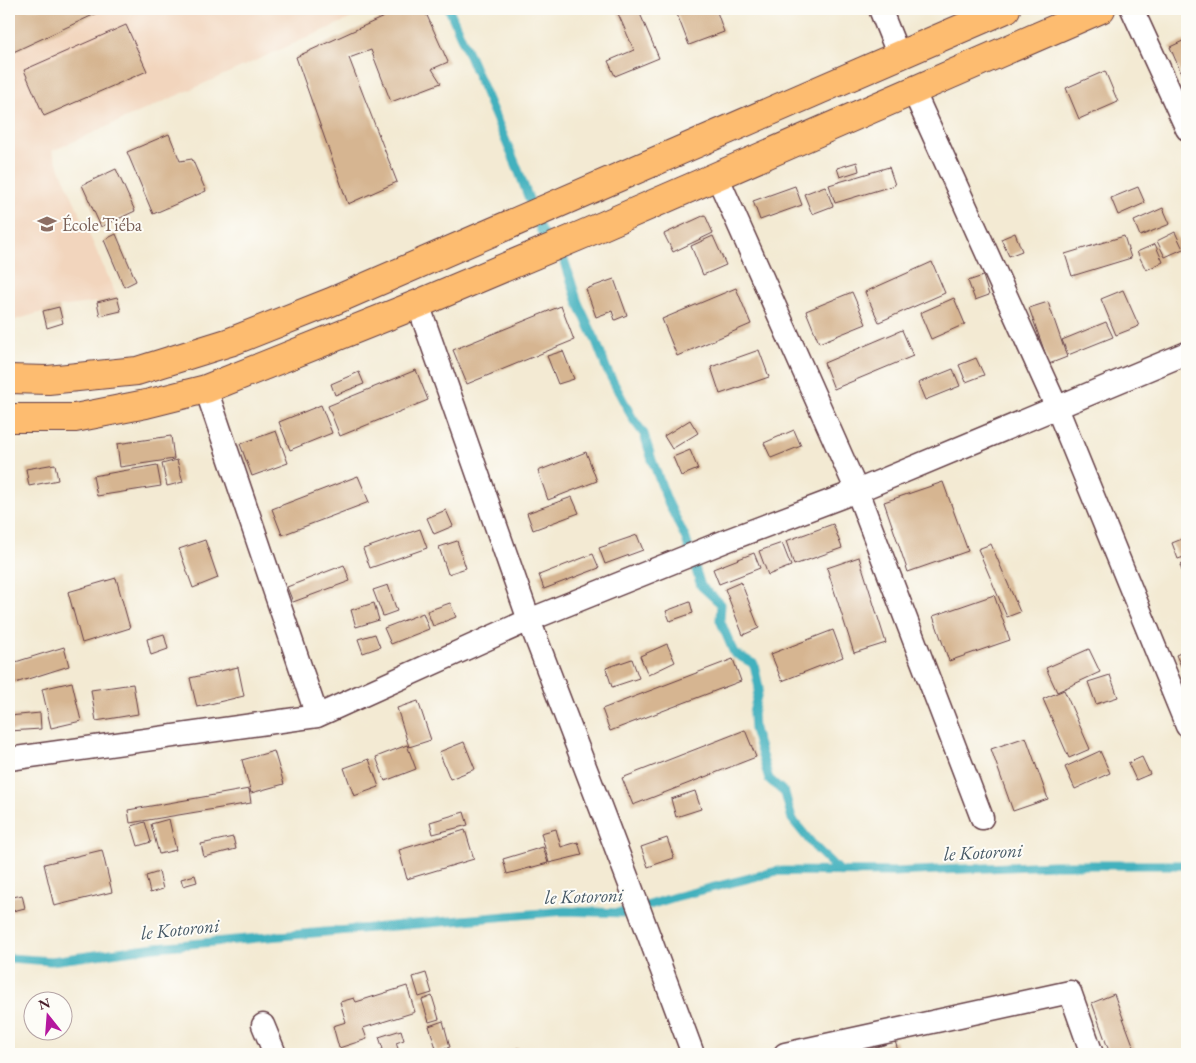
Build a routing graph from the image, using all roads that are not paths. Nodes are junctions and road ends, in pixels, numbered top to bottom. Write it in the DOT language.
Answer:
graph roads {
  1 [pos="880,9"];
  2 [pos="1006,9"];
  3 [pos="1101,9"];
  4 [pos="1132,9"];
  5 [pos="899,56"];
  6 [pos="913,90"];
  7 [pos="1187,129"];
  8 [pos="718,176"];
  9 [pos="418,304"];
  10 [pos="1187,353"];
  11 [pos="9,379"];
  12 [pos="206,389"];
  13 [pos="1057,408"];
  14 [pos="9,418"];
  15 [pos="857,491"];
  16 [pos="529,620"];
  17 [pos="317,716"];
  18 [pos="1187,726"];
  19 [pos="9,760"];
  20 [pos="982,818"];
  21 [pos="263,1025"];
  22 [pos="275,1054"];
  23 [pos="692,1054"];
  24 [pos="785,1054"];
  25 [pos="1092,1054"];
  1 -- 5 [label="street"];
  2 -- 5 [label="highway"];
  3 -- 6 [label="highway"];
  4 -- 7 [label="street"];
  5 -- 11 [label="highway"];
  6 -- 8 [label="highway"];
  6 -- 13 [label="street"];
  8 -- 9 [label="highway"];
  8 -- 15 [label="street"];
  9 -- 12 [label="highway"];
  9 -- 16 [label="street"];
  10 -- 13 [label="street"];
  12 -- 14 [label="highway"];
  12 -- 17 [label="street"];
  13 -- 15 [label="street"];
  13 -- 18 [label="street"];
  15 -- 16 [label="street"];
  15 -- 20 [label="street"];
  16 -- 17 [label="street"];
  16 -- 23 [label="street"];
  17 -- 19 [label="street"];
  21 -- 22 [label="street"];
  24 -- 25 [label="street"];
}
